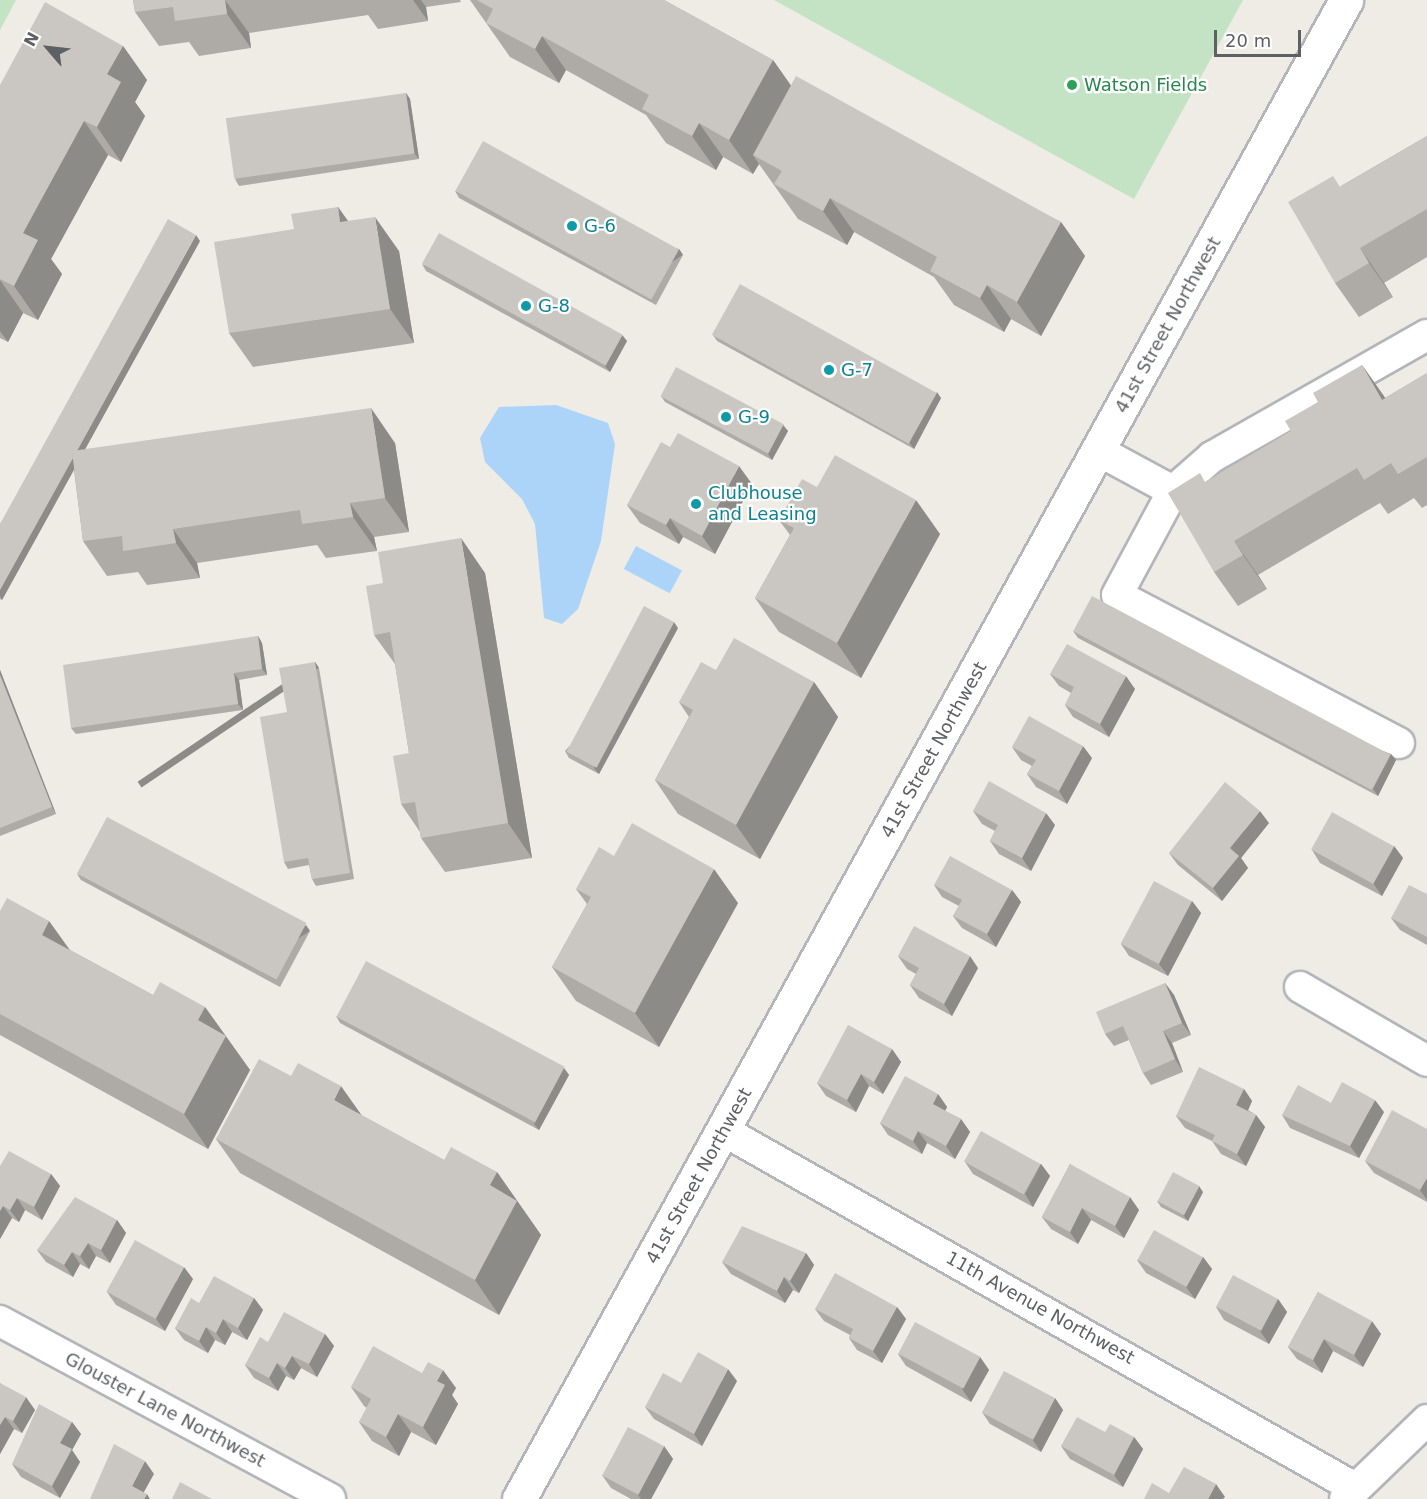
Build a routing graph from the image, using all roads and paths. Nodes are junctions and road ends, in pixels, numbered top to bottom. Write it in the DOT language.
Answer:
graph roads {
  1 [pos="1346,0"];
  2 [pos="1427,335"];
  3 [pos="1099,451"];
  4 [pos="1173,491"];
  5 [pos="1399,742"];
  6 [pos="1300,987"];
  7 [pos="1427,1061"];
  8 [pos="724,1131"];
  9 [pos="0,1321"];
  10 [pos="1427,1420"];
  11 [pos="1350,1493"];
  12 [pos="330,1499"];
  13 [pos="519,1499"];
  1 -- 3 [label="main road, 41st Street Northwest"];
  2 -- 4 [label="street"];
  3 -- 4 [label="street"];
  3 -- 8 [label="main road, 41st Street Northwest"];
  4 -- 5 [label="street"];
  6 -- 7 [label="street"];
  8 -- 11 [label="street, 11th Avenue Northwest"];
  8 -- 13 [label="main road, 41st Street Northwest"];
  9 -- 12 [label="street, Glouster Lane Northwest"];
  10 -- 11 [label="street"];
}
